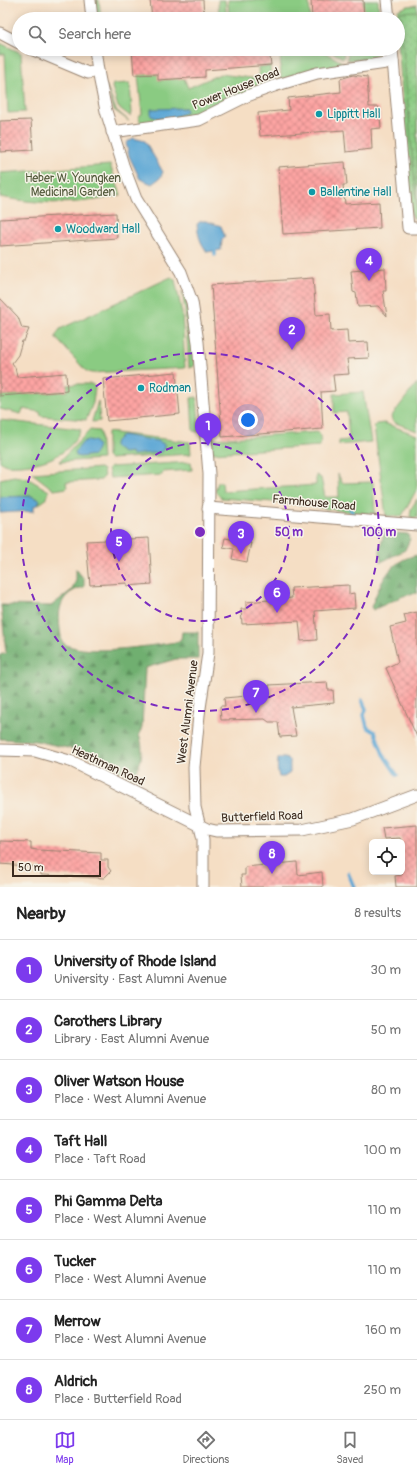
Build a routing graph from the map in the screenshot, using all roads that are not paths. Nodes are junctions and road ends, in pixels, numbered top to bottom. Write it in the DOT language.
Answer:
graph roads {
  1 [pos="90,0"];
  2 [pos="387,0"];
  3 [pos="91,12"];
  4 [pos="388,12"];
  5 [pos="0,33"];
  6 [pos="12,39"];
  7 [pos="48,56"];
  8 [pos="96,56"];
  9 [pos="393,56"];
  10 [pos="393,62"];
  11 [pos="98,71"];
  12 [pos="112,132"];
  13 [pos="413,228"];
  14 [pos="208,508"];
  15 [pos="417,525"];
  16 [pos="0,750"];
  17 [pos="417,795"];
  18 [pos="200,825"];
  19 [pos="203,887"];
  1 -- 3 [label="street"];
  2 -- 4 [label="street"];
  5 -- 6 [label="street"];
  7 -- 11 [label="street"];
  8 -- 11 [label="street, West Alumni Avenue"];
  9 -- 10 [label="street"];
  10 -- 12 [label="street, Power House Road"];
  10 -- 13 [label="street"];
  11 -- 12 [label="street, West Alumni Avenue"];
  12 -- 14 [label="street, West Alumni Avenue"];
  14 -- 15 [label="street, Farmhouse Road"];
  14 -- 18 [label="street, West Alumni Avenue"];
  16 -- 18 [label="street, Heathman Road"];
  17 -- 18 [label="street, Butterfield Road"];
  18 -- 19 [label="street, West Alumni Avenue"];
}
